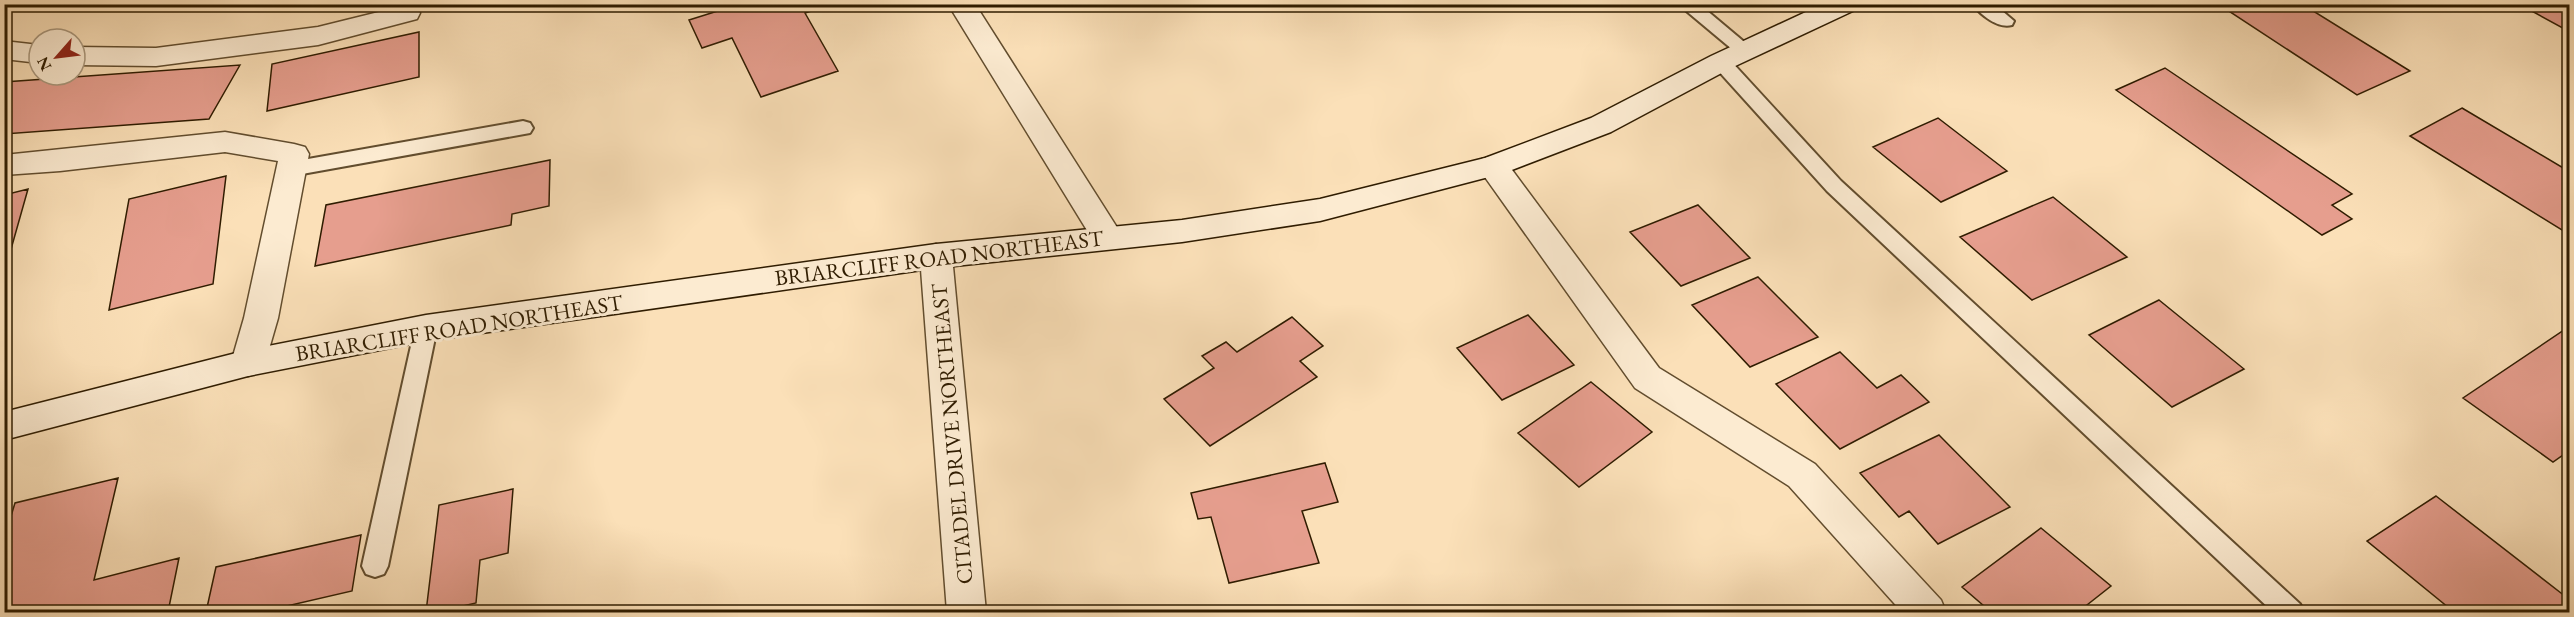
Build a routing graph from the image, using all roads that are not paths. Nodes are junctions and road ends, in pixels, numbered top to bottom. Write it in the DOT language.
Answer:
graph roads {
  1 [pos="961,4"];
  2 [pos="1687,4"];
  3 [pos="1846,4"];
  4 [pos="1981,4"];
  5 [pos="407,14"];
  6 [pos="2005,21"];
  7 [pos="4,50"];
  8 [pos="27,53"];
  9 [pos="87,56"];
  10 [pos="1733,56"];
  11 [pos="523,128"];
  12 [pos="4,165"];
  13 [pos="1493,166"];
  14 [pos="291,169"];
  15 [pos="1107,237"];
  16 [pos="936,256"];
  17 [pos="426,328"];
  18 [pos="248,363"];
  19 [pos="4,426"];
  20 [pos="375,566"];
  21 [pos="967,612"];
  22 [pos="1927,612"];
  23 [pos="2291,612"];
  1 -- 15 [label="street"];
  2 -- 10 [label="lane"];
  3 -- 10 [label="street, BRIARCLIFF ROAD NORTHEAST"];
  4 -- 6 [label="lane"];
  5 -- 9 [label="street"];
  7 -- 8 [label="street"];
  10 -- 13 [label="street, BRIARCLIFF ROAD NORTHEAST"];
  10 -- 23 [label="lane"];
  11 -- 14 [label="lane"];
  12 -- 14 [label="street"];
  13 -- 15 [label="street, BRIARCLIFF ROAD NORTHEAST"];
  13 -- 22 [label="street"];
  14 -- 18 [label="street"];
  15 -- 16 [label="street, BRIARCLIFF ROAD NORTHEAST"];
  16 -- 17 [label="street, BRIARCLIFF ROAD NORTHEAST"];
  16 -- 21 [label="street, CITADEL DRIVE NORTHEAST"];
  17 -- 18 [label="street, BRIARCLIFF ROAD NORTHEAST"];
  17 -- 20 [label="lane"];
  18 -- 19 [label="street, BRIARCLIFF ROAD NORTHEAST"];
}
